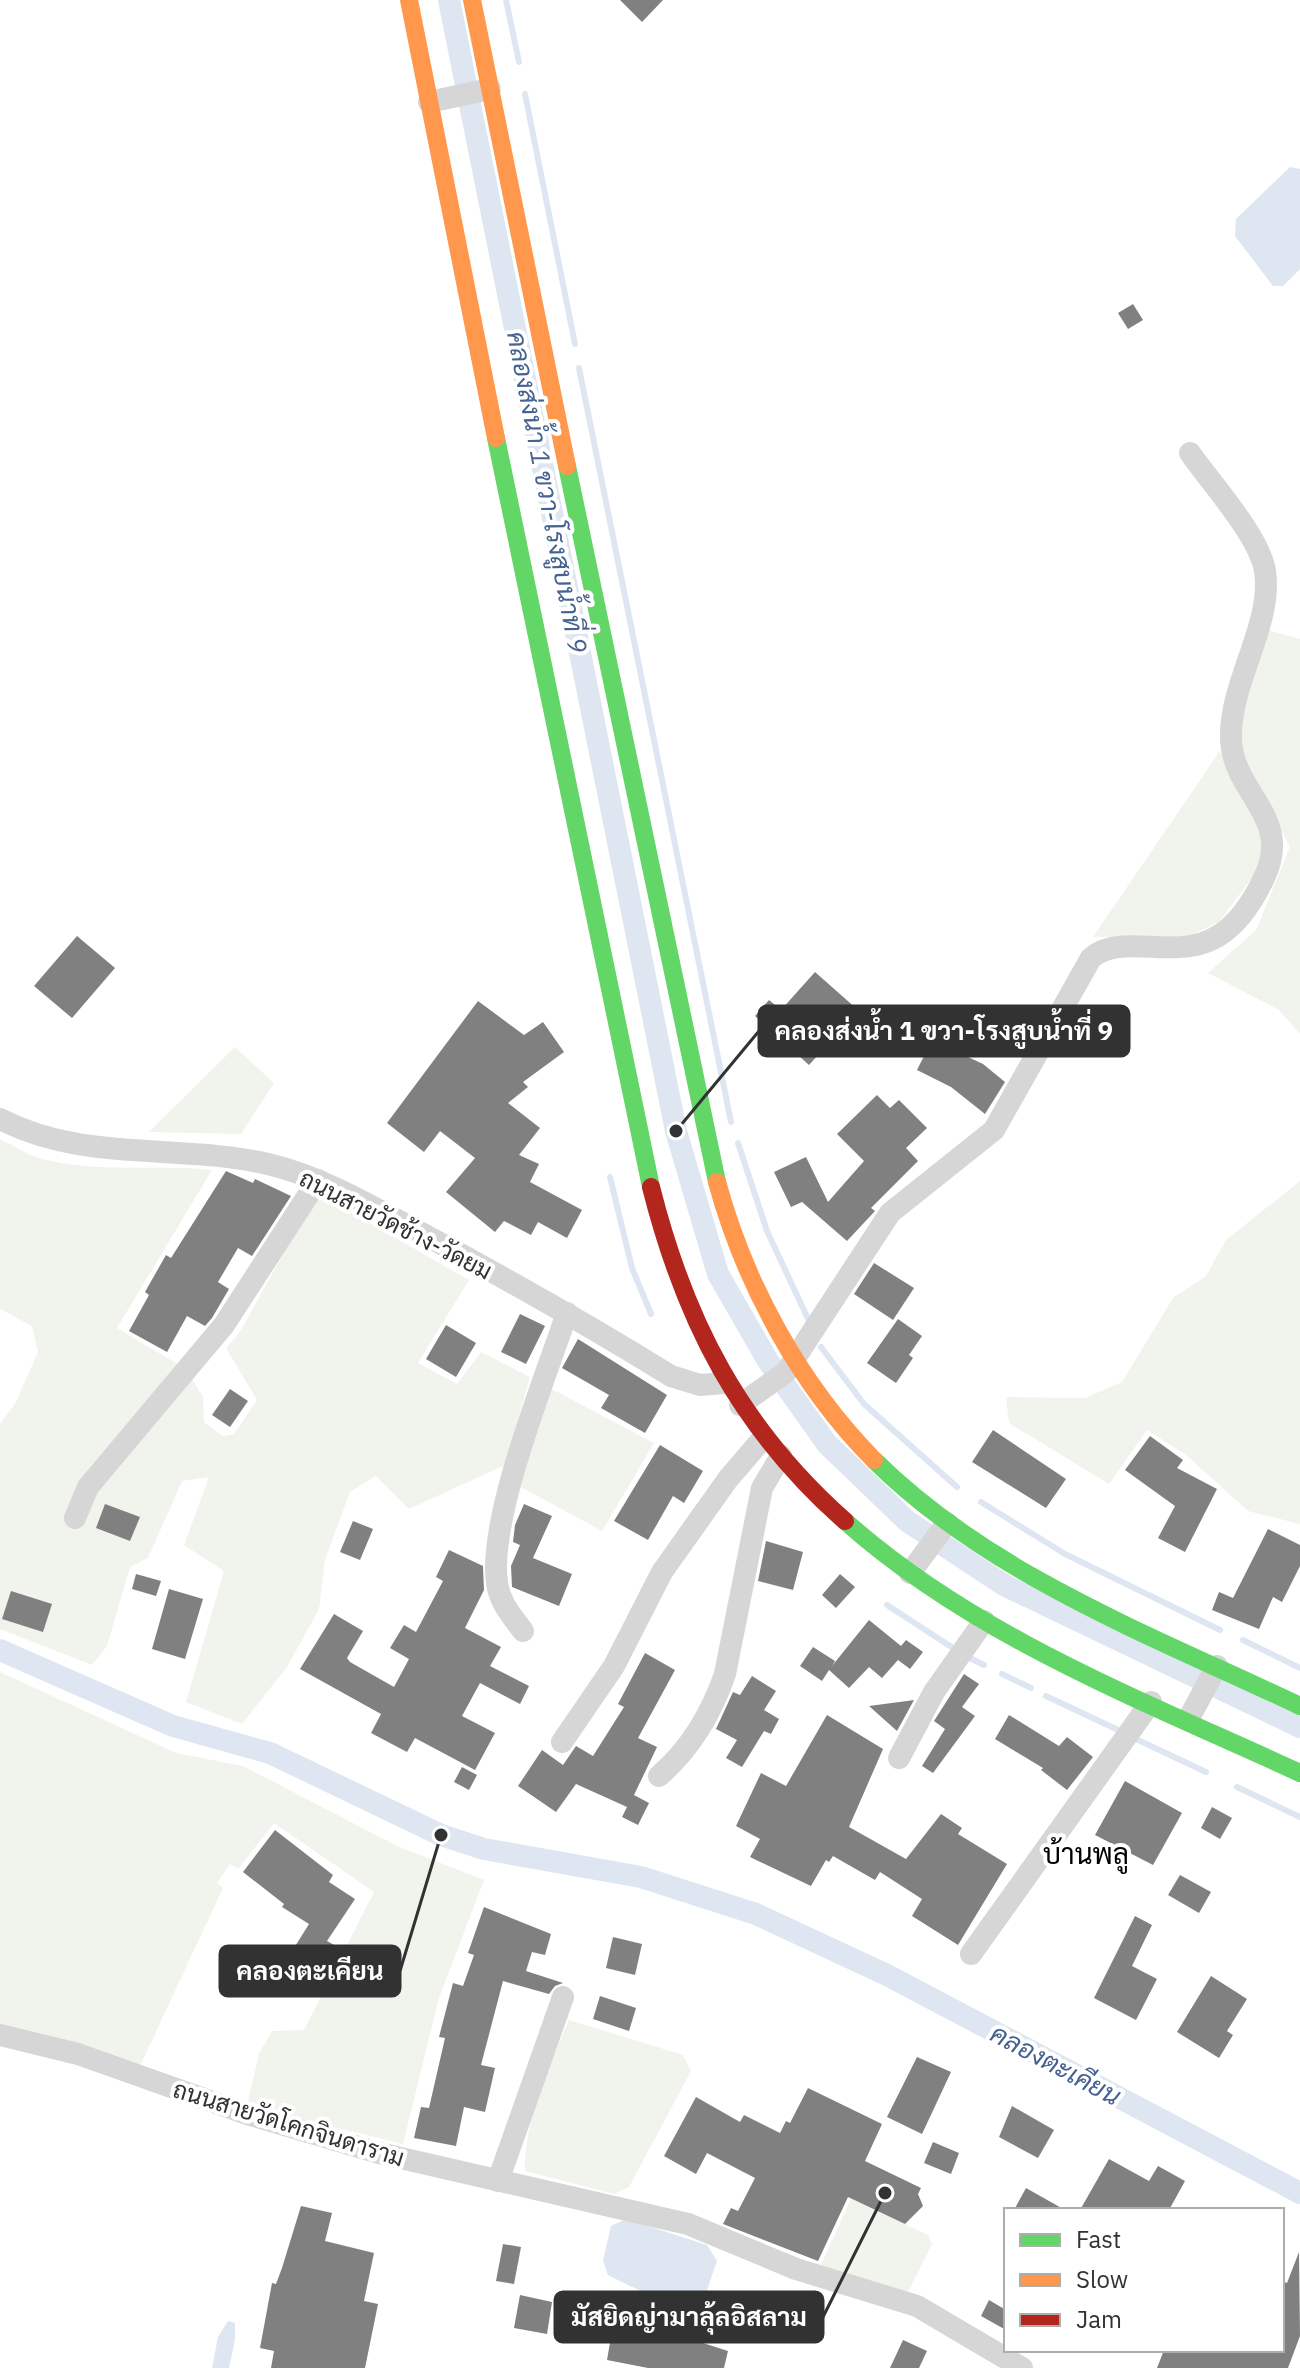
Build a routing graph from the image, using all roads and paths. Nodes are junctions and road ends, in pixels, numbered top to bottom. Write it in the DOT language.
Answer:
graph roads {
  1 [pos="409,0"];
  2 [pos="472,0"];
  3 [pos="484,90"];
  4 [pos="429,102"];
  5 [pos="1190,453"];
  6 [pos="0,1119"];
  7 [pos="318,1180"];
  8 [pos="567,1313"];
  9 [pos="790,1367"];
  10 [pos="724,1383"];
  11 [pos="740,1405"];
  12 [pos="764,1437"];
  13 [pos="781,1456"];
  14 [pos="75,1518"];
  15 [pos="943,1529"];
  16 [pos="916,1564"];
  17 [pos="984,1621"];
  18 [pos="523,1631"];
  19 [pos="1215,1670"];
  20 [pos="1151,1702"];
  21 [pos="1300,1706"];
  22 [pos="1192,1711"];
  23 [pos="562,1742"];
  24 [pos="899,1758"];
  25 [pos="1300,1773"];
  26 [pos="659,1776"];
  27 [pos="971,1954"];
  28 [pos="563,1997"];
  29 [pos="0,2035"];
  30 [pos="498,2181"];
  31 [pos="1021,2368"];
  1 -- 4 [label="main road"];
  2 -- 3 [label="main road"];
  3 -- 4 [label="street"];
  3 -- 9 [label="main road"];
  4 -- 10 [label="main road"];
  5 -- 9 [label="street"];
  6 -- 7 [label="street, ถนนสายวัดช้าง-วัดยม"];
  7 -- 8 [label="street, ถนนสายวัดช้าง-วัดยม"];
  7 -- 14 [label="street"];
  8 -- 10 [label="street, ถนนสายวัดช้าง-วัดยม"];
  8 -- 18 [label="street"];
  9 -- 11 [label="street"];
  9 -- 15 [label="main road"];
  10 -- 11 [label="main road"];
  11 -- 12 [label="main road"];
  12 -- 13 [label="main road"];
  12 -- 23 [label="street"];
  13 -- 16 [label="main road"];
  13 -- 26 [label="street"];
  15 -- 16 [label="street"];
  15 -- 19 [label="main road"];
  16 -- 17 [label="main road"];
  17 -- 20 [label="main road"];
  17 -- 24 [label="street"];
  19 -- 21 [label="main road"];
  19 -- 22 [label="street"];
  20 -- 22 [label="main road"];
  20 -- 27 [label="street"];
  22 -- 25 [label="main road"];
  28 -- 30 [label="street"];
  29 -- 30 [label="street, ถนนสายวัดโคกจินดาราม"];
  30 -- 31 [label="street, ถนนสายวัดโคกจินดาราม"];
}
